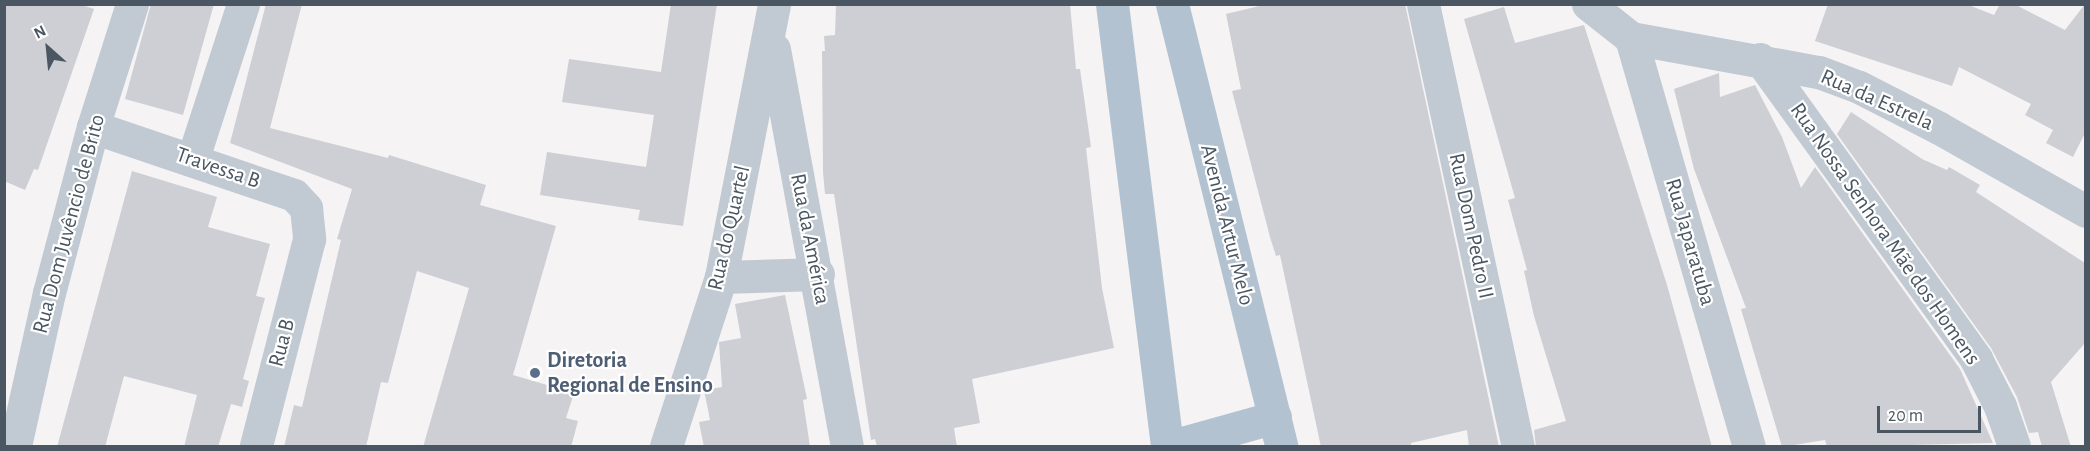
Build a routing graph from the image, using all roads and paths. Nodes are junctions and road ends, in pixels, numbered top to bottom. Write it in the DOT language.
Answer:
graph roads {
  1 [pos="132,4"];
  2 [pos="243,4"];
  3 [pos="1112,4"];
  4 [pos="1172,4"];
  5 [pos="1423,4"];
  6 [pos="1588,4"];
  7 [pos="772,19"];
  8 [pos="1631,38"];
  9 [pos="1760,59"];
  10 [pos="93,127"];
  11 [pos="193,158"];
  12 [pos="2085,212"];
  13 [pos="309,239"];
  14 [pos="818,274"];
  15 [pos="721,277"];
  16 [pos="1278,432"];
  17 [pos="15,447"];
  18 [pos="256,447"];
  19 [pos="666,447"];
  20 [pos="847,447"];
  21 [pos="1167,447"];
  22 [pos="1172,447"];
  23 [pos="1518,447"];
  24 [pos="1749,447"];
  25 [pos="2014,447"];
  1 -- 10 [label="street, Rua Dom Juvêncio de Brito"];
  2 -- 11 [label="street"];
  3 -- 21 [label="main road"];
  4 -- 16 [label="main road, Avenida Artur Melo"];
  5 -- 23 [label="street, Rua Dom Pedro II"];
  6 -- 8 [label="street, Rua da Estrela"];
  7 -- 14 [label="street, Rua da América"];
  7 -- 15 [label="street, Rua do Quartel"];
  8 -- 9 [label="street, Rua da Estrela"];
  8 -- 24 [label="street, Rua Japaratuba"];
  9 -- 12 [label="street, Rua da Estrela"];
  9 -- 25 [label="street, Rua Nossa Senhora Mãe dos Homens"];
  10 -- 11 [label="street, Travessa B"];
  10 -- 17 [label="street, Rua Dom Juvêncio de Brito"];
  11 -- 13 [label="street, Travessa B"];
  13 -- 18 [label="street, Rua B"];
  14 -- 15 [label="street"];
  14 -- 20 [label="street, Rua da América"];
  15 -- 19 [label="street, Rua do Quartel"];
  16 -- 22 [label="main road"];
}
